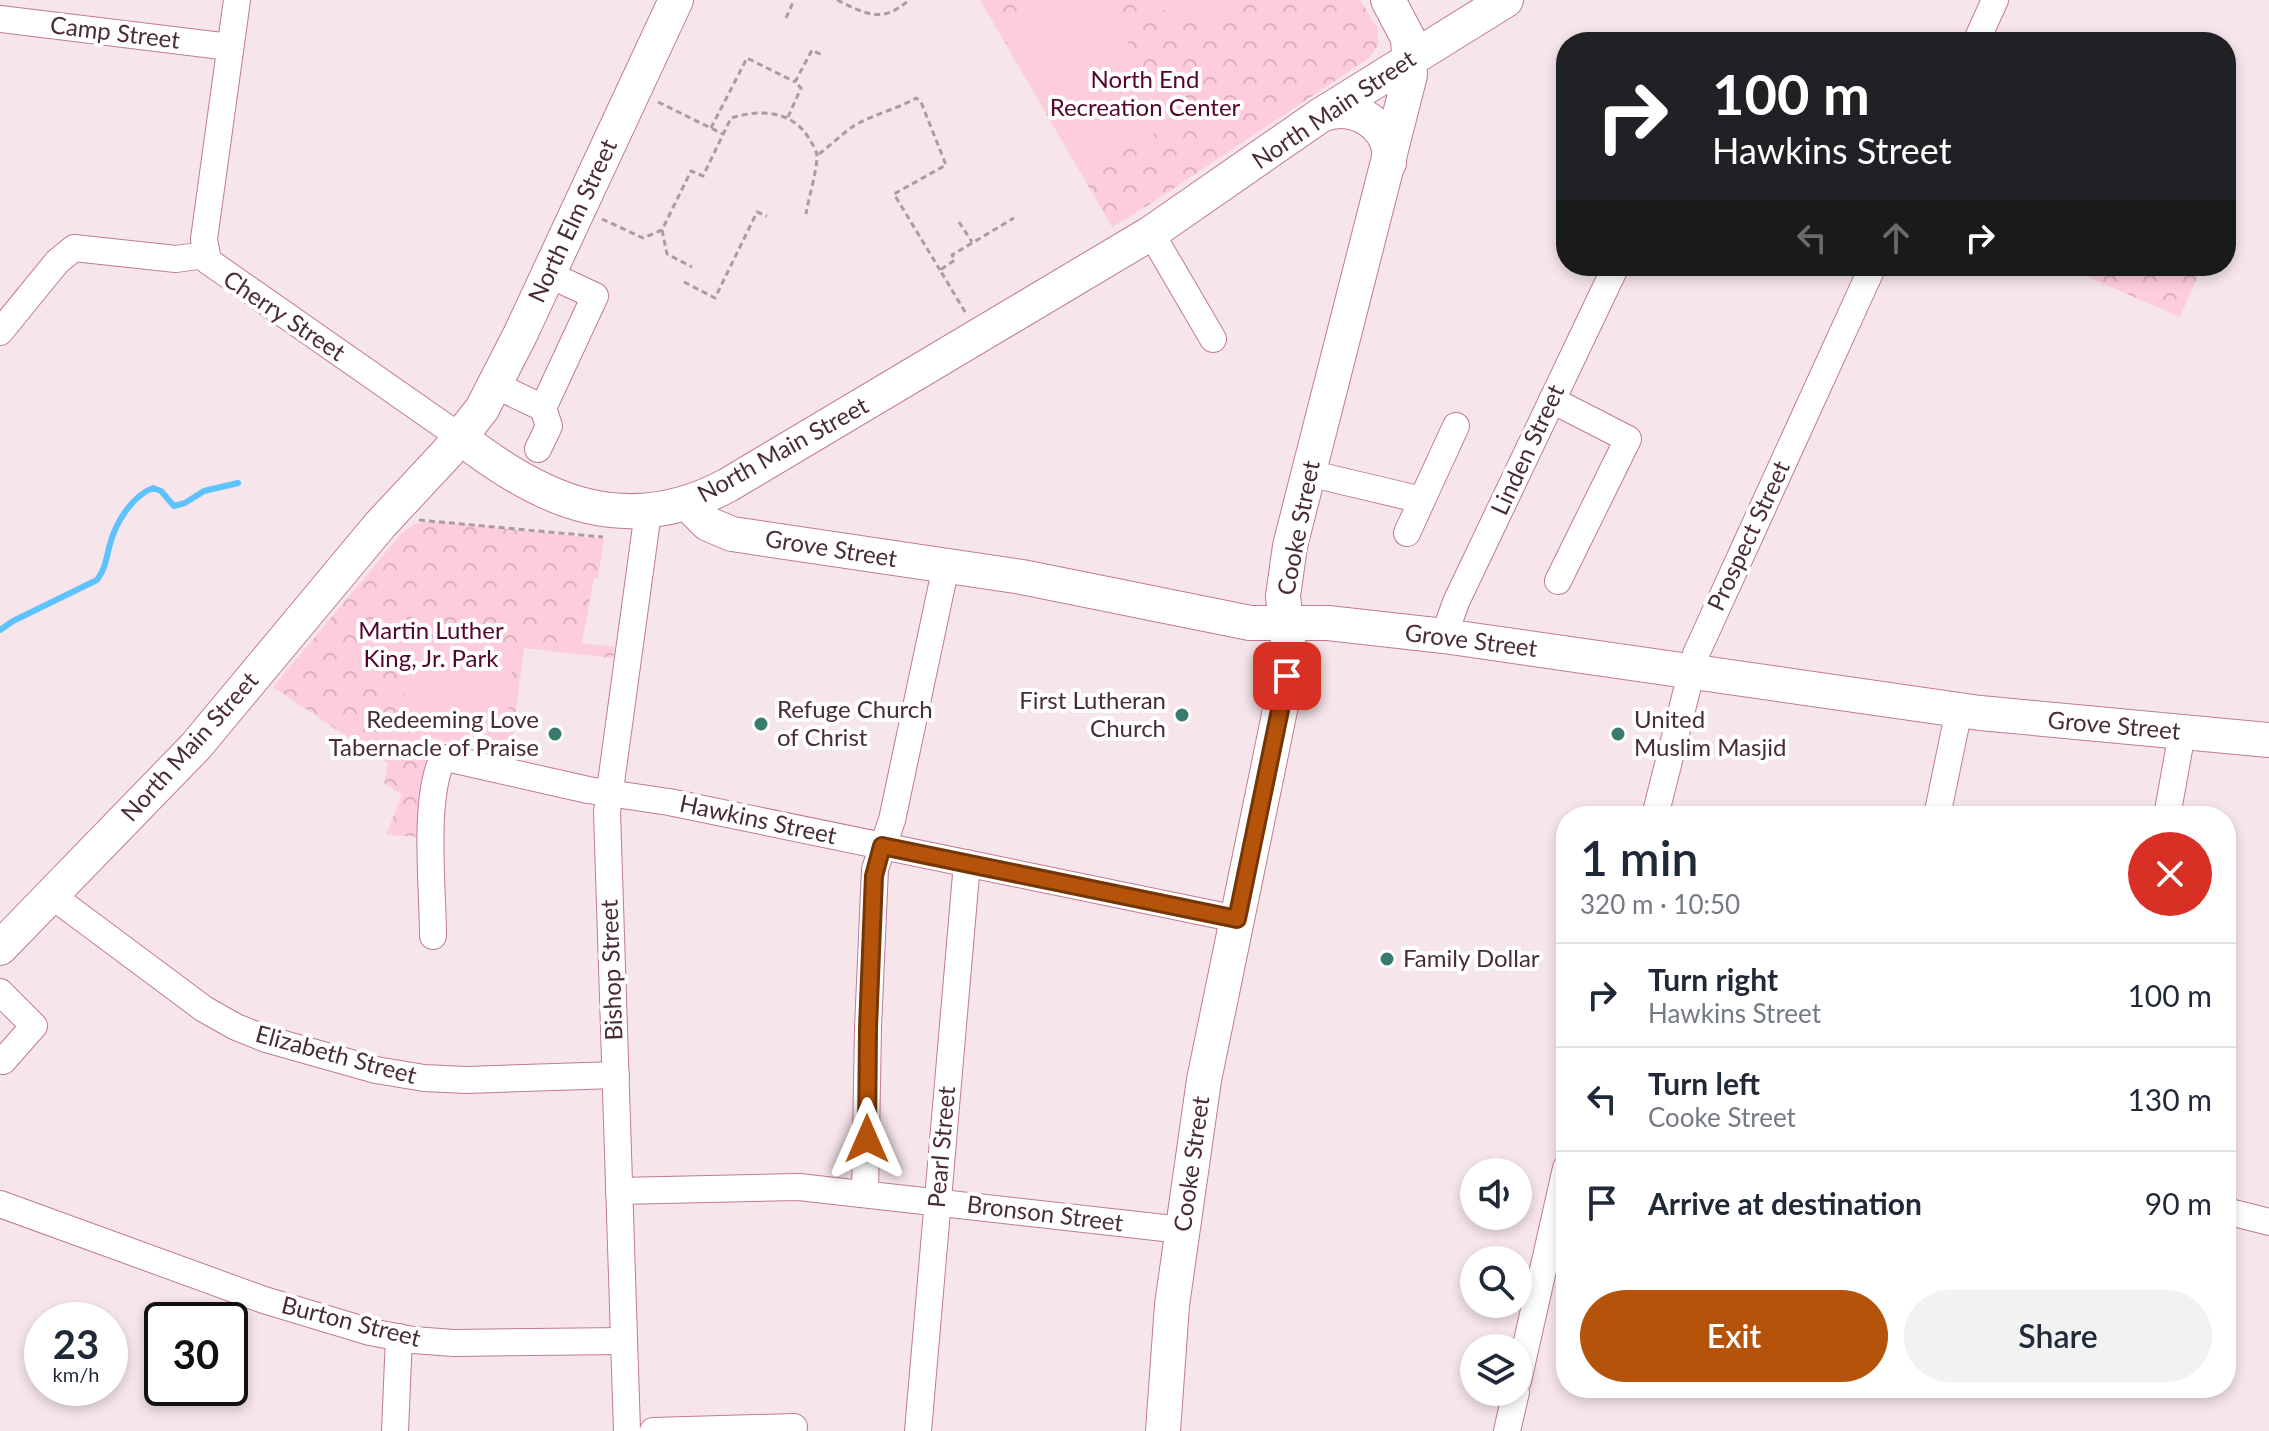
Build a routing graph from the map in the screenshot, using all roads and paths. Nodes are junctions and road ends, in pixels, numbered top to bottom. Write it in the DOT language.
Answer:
graph roads {
  1 [pos="237,0"];
  2 [pos="676,0"];
  3 [pos="794,0"];
  4 [pos="837,0"];
  5 [pos="909,0"];
  6 [pos="1388,0"];
  7 [pos="1506,0"];
  8 [pos="1995,0"];
  9 [pos="786,18"];
  10 [pos="0,19"];
  11 [pos="1981,32"];
  12 [pos="230,47"];
  13 [pos="822,55"];
  14 [pos="1411,58"];
  15 [pos="795,82"];
  16 [pos="634,91"];
  17 [pos="720,112"];
  18 [pos="1321,115"];
  19 [pos="788,117"];
  20 [pos="731,118"];
  21 [pos="711,128"];
  22 [pos="723,134"];
  23 [pos="817,155"];
  24 [pos="1389,163"];
  25 [pos="578,209"];
  26 [pos="806,214"];
  27 [pos="767,216"];
  28 [pos="1014,218"];
  29 [pos="959,222"];
  30 [pos="662,230"];
  31 [pos="1151,233"];
  32 [pos="973,243"];
  33 [pos="205,255"];
  34 [pos="692,267"];
  35 [pos="940,270"];
  36 [pos="548,274"];
  37 [pos="1611,276"];
  38 [pos="1868,276"];
  39 [pos="684,282"];
  40 [pos="0,332"];
  41 [pos="979,336"];
  42 [pos="1213,339"];
  43 [pos="495,385"];
  44 [pos="1552,400"];
  45 [pos="543,408"];
  46 [pos="1456,426"];
  47 [pos="460,437"];
  48 [pos="538,449"];
  49 [pos="1308,473"];
  50 [pos="1422,500"];
  51 [pos="687,503"];
  52 [pos="648,512"];
  53 [pos="388,516"];
  54 [pos="1407,533"];
  55 [pos="607,537"];
  56 [pos="946,566"];
  57 [pos="1558,581"];
  58 [pos="1286,623"];
  59 [pos="1444,636"];
  60 [pos="1691,671"];
  61 [pos="1959,710"];
  62 [pos="2182,733"];
  63 [pos="2269,740"];
  64 [pos="608,793"];
  65 [pos="1657,806"];
  66 [pos="1939,806"];
  67 [pos="2169,806"];
  68 [pos="882,846"];
  69 [pos="967,863"];
  70 [pos="51,895"];
  71 [pos="1237,919"];
  72 [pos="433,936"];
  73 [pos="0,948"];
  74 [pos="0,992"];
  75 [pos="0,1059"];
  76 [pos="616,1075"];
  77 [pos="619,1191"];
  78 [pos="865,1193"];
  79 [pos="938,1201"];
  80 [pos="0,1204"];
  81 [pos="1556,1212"];
  82 [pos="2236,1214"];
  83 [pos="2269,1222"];
  84 [pos="1182,1230"];
  85 [pos="1529,1334"];
  86 [pos="399,1337"];
  87 [pos="624,1341"];
  88 [pos="1513,1406"];
  89 [pos="794,1427"];
  90 [pos="395,1431"];
  91 [pos="627,1431"];
  92 [pos="653,1431"];
  93 [pos="918,1431"];
  94 [pos="1163,1431"];
  95 [pos="1507,1431"];
  1 -- 12 [label="street, Cherry Street"];
  2 -- 16 [label="main road, North Elm Street"];
  3 -- 9 [label="path"];
  4 -- 5 [label="path"];
  6 -- 14 [label="main road"];
  7 -- 14 [label="main road, North Main Street"];
  8 -- 11 [label="street"];
  10 -- 12 [label="street, Camp Street"];
  12 -- 33 [label="street, Cherry Street"];
  13 -- 15 [label="path"];
  14 -- 18 [label="main road, North Main Street"];
  14 -- 24 [label="main road, Cooke Street"];
  15 -- 17 [label="path"];
  15 -- 19 [label="path"];
  16 -- 21 [label="path"];
  16 -- 25 [label="main road, North Elm Street"];
  17 -- 20 [label="path"];
  17 -- 21 [label="path"];
  18 -- 24 [label="main road"];
  18 -- 31 [label="main road, North Main Street"];
  19 -- 20 [label="path"];
  19 -- 23 [label="path"];
  20 -- 22 [label="path"];
  21 -- 22 [label="path"];
  22 -- 30 [label="path"];
  23 -- 26 [label="path"];
  23 -- 35 [label="path"];
  24 -- 49 [label="main road, Cooke Street"];
  25 -- 30 [label="path"];
  25 -- 36 [label="main road, North Elm Street"];
  27 -- 39 [label="path"];
  28 -- 32 [label="path"];
  29 -- 32 [label="path"];
  30 -- 34 [label="path"];
  31 -- 41 [label="main road, North Main Street"];
  31 -- 42 [label="street"];
  32 -- 35 [label="path"];
  33 -- 40 [label="street"];
  33 -- 47 [label="street, Cherry Street"];
  35 -- 41 [label="path"];
  36 -- 43 [label="main road, North Elm Street"];
  36 -- 45 [label="street"];
  37 -- 44 [label="street, Linden Street"];
  38 -- 60 [label="street, Prospect Street"];
  41 -- 51 [label="main road, North Main Street"];
  43 -- 45 [label="street"];
  43 -- 47 [label="main road, North Elm Street"];
  44 -- 57 [label="street"];
  44 -- 59 [label="street, Linden Street"];
  45 -- 48 [label="street"];
  46 -- 50 [label="street"];
  47 -- 52 [label="main road, North Main Street"];
  47 -- 53 [label="main road, North Main Street"];
  49 -- 50 [label="street"];
  49 -- 58 [label="main road, Cooke Street"];
  50 -- 54 [label="street"];
  51 -- 52 [label="main road, North Main Street"];
  51 -- 56 [label="main road, Grove Street"];
  52 -- 64 [label="street, Bishop Street"];
  53 -- 55 [label="path"];
  53 -- 70 [label="main road, North Main Street"];
  56 -- 58 [label="main road, Grove Street"];
  56 -- 68 [label="street"];
  58 -- 59 [label="main road, Grove Street"];
  58 -- 71 [label="main road, Cooke Street"];
  59 -- 60 [label="main road, Grove Street"];
  60 -- 61 [label="main road, Grove Street"];
  60 -- 65 [label="street, Prospect Street"];
  61 -- 62 [label="main road, Grove Street"];
  61 -- 66 [label="street"];
  62 -- 63 [label="main road, Grove Street"];
  62 -- 67 [label="street"];
  64 -- 68 [label="street, Hawkins Street"];
  64 -- 72 [label="street, Hawkins Street"];
  64 -- 76 [label="street, Bishop Street"];
  68 -- 69 [label="street, Hawkins Street"];
  68 -- 78 [label="street"];
  69 -- 71 [label="street, Hawkins Street"];
  69 -- 79 [label="street, Pearl Street"];
  70 -- 73 [label="main road, North Main Street"];
  70 -- 76 [label="street, Elizabeth Street"];
  71 -- 84 [label="main road, Cooke Street"];
  74 -- 75 [label="street"];
  76 -- 77 [label="street, Bishop Street"];
  77 -- 78 [label="street, Bronson Street"];
  77 -- 87 [label="street, Bishop Street"];
  78 -- 79 [label="street, Bronson Street"];
  79 -- 84 [label="street, Bronson Street"];
  79 -- 93 [label="street, Pearl Street"];
  80 -- 86 [label="street, Burton Street"];
  81 -- 85 [label="street"];
  82 -- 83 [label="street"];
  84 -- 94 [label="main road, Cooke Street"];
  86 -- 87 [label="street, Burton Street"];
  86 -- 90 [label="street"];
  87 -- 91 [label="street, Bishop Street"];
  88 -- 95 [label="street"];
  89 -- 92 [label="street"];
}
